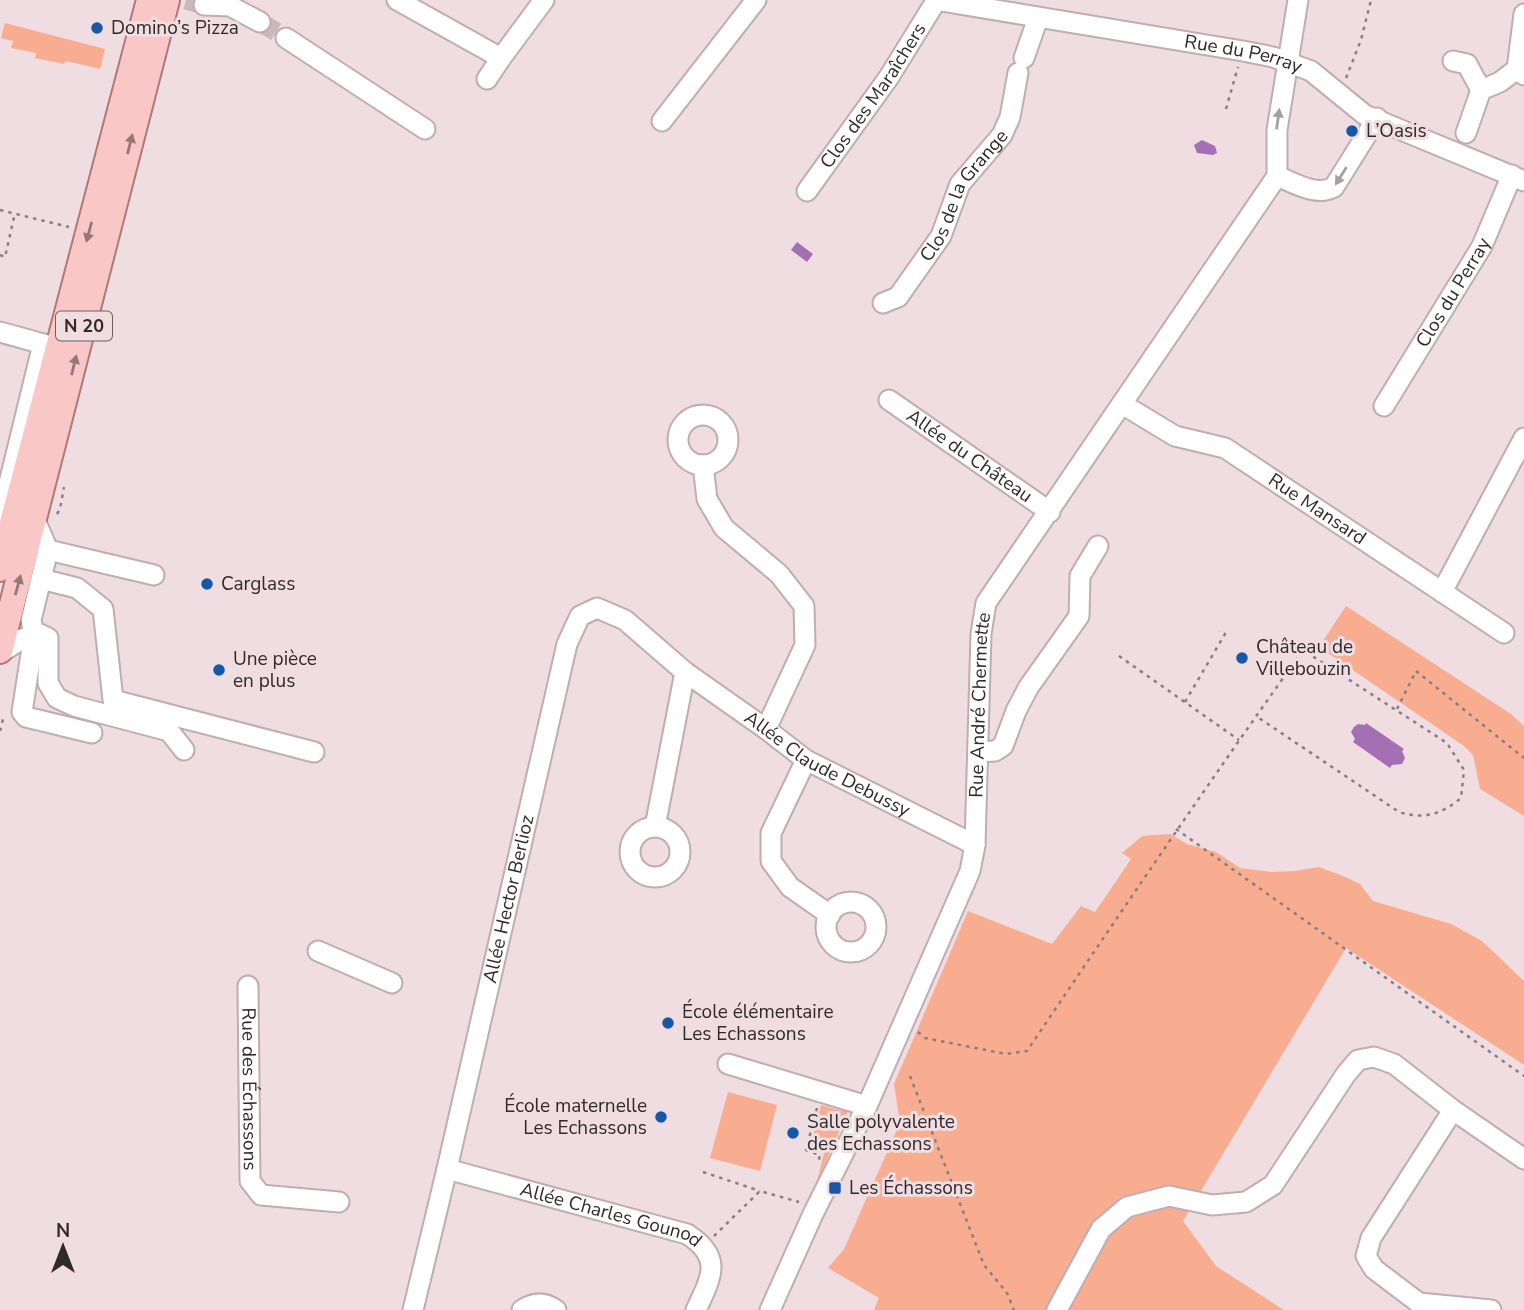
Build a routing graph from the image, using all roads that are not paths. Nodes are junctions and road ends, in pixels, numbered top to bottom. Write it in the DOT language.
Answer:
graph roads {
  1 [pos="149,0"];
  2 [pos="167,0"];
  3 [pos="397,0"];
  4 [pos="544,0"];
  5 [pos="756,0"];
  6 [pos="936,0"];
  7 [pos="1298,0"];
  8 [pos="204,5"];
  9 [pos="1524,14"];
  10 [pos="1038,18"];
  11 [pos="260,22"];
  12 [pos="286,38"];
  13 [pos="501,58"];
  14 [pos="1286,61"];
  15 [pos="1453,61"];
  16 [pos="1520,72"];
  17 [pos="487,79"];
  18 [pos="1481,90"];
  19 [pos="1377,118"];
  20 [pos="662,121"];
  21 [pos="425,129"];
  22 [pos="1466,133"];
  23 [pos="1277,176"];
  24 [pos="1518,178"];
  25 [pos="807,191"];
  26 [pos="883,303"];
  27 [pos="0,332"];
  28 [pos="51,346"];
  29 [pos="889,400"];
  30 [pos="1122,404"];
  31 [pos="1384,405"];
  32 [pos="1524,438"];
  33 [pos="703,465"];
  34 [pos="1050,512"];
  35 [pos="0,520"];
  36 [pos="35,520"];
  37 [pos="1098,546"];
  38 [pos="48,550"];
  39 [pos="0,569"];
  40 [pos="153,575"];
  41 [pos="41,579"];
  42 [pos="1443,592"];
  43 [pos="1504,633"];
  44 [pos="33,635"];
  45 [pos="0,652"];
  46 [pos="685,672"];
  47 [pos="766,729"];
  48 [pos="92,733"];
  49 [pos="184,750"];
  50 [pos="314,752"];
  51 [pos="978,752"];
  52 [pos="806,760"];
  53 [pos="655,827"];
  54 [pos="975,845"];
  55 [pos="830,915"];
  56 [pos="318,951"];
  57 [pos="392,983"];
  58 [pos="248,986"];
  59 [pos="728,1064"];
  60 [pos="867,1106"];
  61 [pos="1453,1110"];
  62 [pos="1524,1159"];
  63 [pos="447,1169"];
  64 [pos="339,1202"];
  65 [pos="413,1310"];
  66 [pos="522,1310"];
  67 [pos="556,1310"];
  68 [pos="696,1310"];
  69 [pos="771,1310"];
  70 [pos="1057,1310"];
  71 [pos="1491,1310"];
  1 -- 28 [label="main road, N 20, one-way"];
  36 -- 2 [label="main road, N 20, one-way"];
  3 -- 13 [label="street"];
  4 -- 13 [label="street"];
  5 -- 20 [label="street"];
  6 -- 10 [label="street, Rue du Perray"];
  6 -- 25 [label="street, Clos des Maraîchers"];
  7 -- 14 [label="street"];
  8 -- 11 [label="street"];
  9 -- 16 [label="street"];
  10 -- 14 [label="street, Rue du Perray"];
  10 -- 26 [label="street, Clos de la Grange"];
  12 -- 21 [label="street"];
  13 -- 17 [label="street"];
  14 -- 19 [label="street, Rue du Perray"];
  23 -- 14 [label="street, one-way"];
  15 -- 18 [label="street"];
  16 -- 18 [label="street"];
  18 -- 22 [label="street"];
  19 -- 23 [label="street, one-way"];
  19 -- 24 [label="street, Rue du Perray"];
  23 -- 30 [label="street, Rue André Chermette"];
  24 -- 31 [label="street, Clos du Perray"];
  27 -- 28 [label="street"];
  28 -- 35 [label="street"];
  28 -- 39 [label="main road, N 20"];
  29 -- 34 [label="street, Allée du Château"];
  30 -- 34 [label="street, Rue André Chermette"];
  30 -- 42 [label="street, Rue Mansard"];
  32 -- 42 [label="street"];
  33 -- 47 [label="street"];
  34 -- 51 [label="street, Rue André Chermette"];
  36 -- 38 [label="street"];
  45 -- 36 [label="main road, N 20, one-way"];
  37 -- 51 [label="street"];
  38 -- 40 [label="street"];
  38 -- 41 [label="street"];
  41 -- 44 [label="street"];
  41 -- 50 [label="street"];
  42 -- 43 [label="street, Rue Mansard"];
  44 -- 45 [label="street"];
  44 -- 48 [label="street"];
  44 -- 49 [label="street"];
  46 -- 47 [label="street, Allée Claude Debussy"];
  46 -- 53 [label="street"];
  46 -- 63 [label="street, Allée Hector Berlioz"];
  47 -- 52 [label="street, Allée Claude Debussy"];
  51 -- 54 [label="street, Rue André Chermette"];
  52 -- 54 [label="street, Allée Claude Debussy"];
  52 -- 55 [label="street"];
  54 -- 60 [label="street, Rue André Chermette"];
  56 -- 57 [label="street"];
  58 -- 64 [label="street, Rue des Échassons"];
  59 -- 60 [label="street"];
  60 -- 69 [label="street, Rue André Chermette"];
  61 -- 62 [label="street"];
  61 -- 70 [label="street"];
  61 -- 71 [label="street"];
  63 -- 65 [label="street, Allée Hector Berlioz"];
  63 -- 68 [label="street, Allée Charles Gounod"];
  66 -- 67 [label="street"];
}
